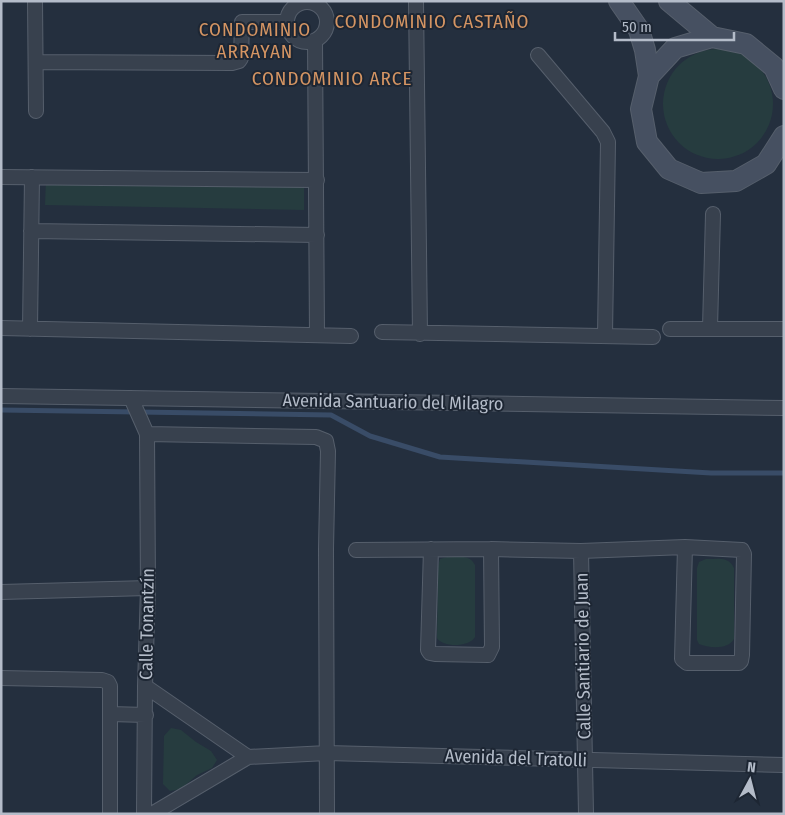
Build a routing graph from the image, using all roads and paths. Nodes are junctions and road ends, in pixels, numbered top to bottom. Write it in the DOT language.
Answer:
graph roads {
  1 [pos="34,1"];
  2 [pos="416,1"];
  3 [pos="619,1"];
  4 [pos="668,1"];
  5 [pos="324,4"];
  6 [pos="286,22"];
  7 [pos="712,37"];
  8 [pos="315,41"];
  9 [pos="538,55"];
  10 [pos="36,62"];
  11 [pos="649,76"];
  12 [pos="784,90"];
  13 [pos="36,111"];
  14 [pos="784,136"];
  15 [pos="775,161"];
  16 [pos="1,177"];
  17 [pos="32,178"];
  18 [pos="317,180"];
  19 [pos="712,214"];
  20 [pos="31,231"];
  21 [pos="317,235"];
  22 [pos="1,328"];
  23 [pos="710,328"];
  24 [pos="30,329"];
  25 [pos="670,329"];
  26 [pos="784,329"];
  27 [pos="382,332"];
  28 [pos="420,334"];
  29 [pos="317,335"];
  30 [pos="605,335"];
  31 [pos="351,336"];
  32 [pos="653,337"];
  33 [pos="1,396"];
  34 [pos="132,398"];
  35 [pos="784,408"];
  36 [pos="147,434"];
  37 [pos="685,547"];
  38 [pos="431,549"];
  39 [pos="491,549"];
  40 [pos="356,550"];
  41 [pos="581,551"];
  42 [pos="148,588"];
  43 [pos="1,592"];
  44 [pos="1,678"];
  45 [pos="145,686"];
  46 [pos="110,714"];
  47 [pos="146,715"];
  48 [pos="327,752"];
  49 [pos="248,757"];
  50 [pos="586,760"];
  51 [pos="784,765"];
  52 [pos="110,814"];
  53 [pos="144,814"];
  54 [pos="152,814"];
  55 [pos="327,814"];
  56 [pos="586,814"];
  1 -- 10 [label="street"];
  2 -- 28 [label="street"];
  3 -- 11 [label="street"];
  4 -- 7 [label="street"];
  5 -- 6 [label="street"];
  5 -- 8 [label="street"];
  6 -- 8 [label="street"];
  6 -- 10 [label="street"];
  7 -- 11 [label="street"];
  7 -- 12 [label="street"];
  8 -- 18 [label="street"];
  9 -- 30 [label="street"];
  10 -- 13 [label="street"];
  11 -- 15 [label="street"];
  14 -- 15 [label="street"];
  16 -- 17 [label="street"];
  17 -- 18 [label="street"];
  17 -- 20 [label="street"];
  18 -- 21 [label="street"];
  19 -- 23 [label="street"];
  20 -- 21 [label="street"];
  20 -- 24 [label="street"];
  21 -- 29 [label="street"];
  22 -- 24 [label="street"];
  23 -- 25 [label="street"];
  23 -- 26 [label="street"];
  24 -- 29 [label="street"];
  27 -- 28 [label="street"];
  28 -- 30 [label="street"];
  29 -- 31 [label="street"];
  30 -- 32 [label="street"];
  33 -- 34 [label="street, Avenida Santuario del Milagro"];
  34 -- 35 [label="street, Avenida Santuario del Milagro"];
  34 -- 36 [label="street, Calle Tonantzín"];
  36 -- 42 [label="street, Calle Tonantzín"];
  36 -- 48 [label="street"];
  37 -- 37 [label="street, Calle Santiario de Juan"];
  37 -- 41 [label="street, Calle Santiario de Juan"];
  38 -- 39 [label="street, Calle Santiario de Juan"];
  38 -- 39 [label="street"];
  38 -- 40 [label="street, Calle Santiario de Juan"];
  39 -- 41 [label="street, Calle Santiario de Juan"];
  41 -- 50 [label="street, Calle Santiario de Juan"];
  42 -- 43 [label="street"];
  42 -- 45 [label="street, Calle Tonantzín"];
  44 -- 46 [label="street"];
  45 -- 47 [label="street, Calle Tonantzín"];
  45 -- 49 [label="street"];
  46 -- 47 [label="street"];
  46 -- 52 [label="street"];
  47 -- 53 [label="street, Calle Tonantzín"];
  48 -- 49 [label="street, Avenida del Tratolli"];
  48 -- 50 [label="street, Avenida del Tratolli"];
  48 -- 55 [label="street"];
  49 -- 54 [label="street, Avenida del Tratolli"];
  50 -- 51 [label="street, Avenida del Tratolli"];
  50 -- 56 [label="street, Calle Santiario de Juan"];
}
